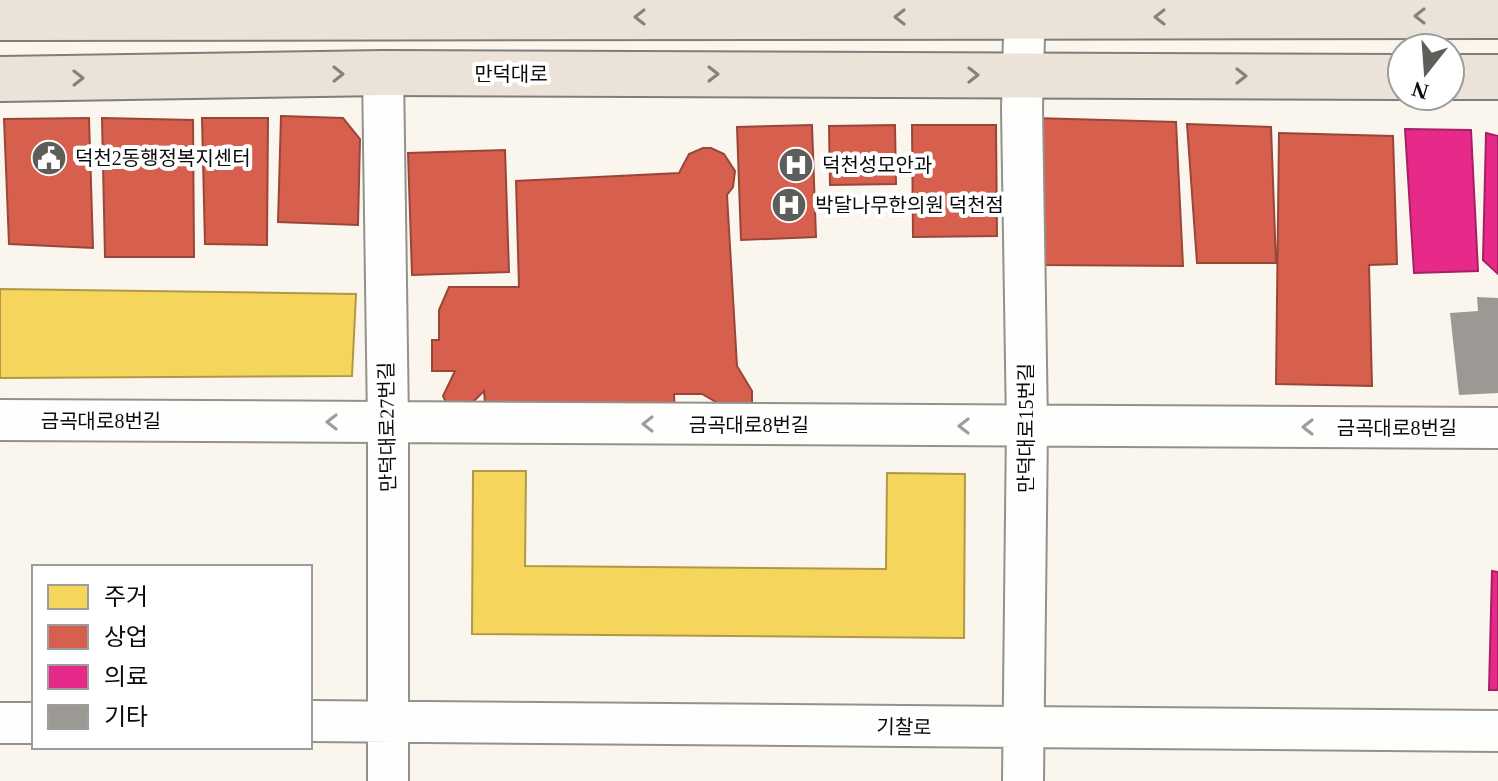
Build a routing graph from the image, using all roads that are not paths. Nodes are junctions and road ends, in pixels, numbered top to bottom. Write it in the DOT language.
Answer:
graph roads {
  1 [pos="386,8"];
  2 [pos="1025,8"];
  3 [pos="1498,16"];
  4 [pos="0,18"];
  5 [pos="383,73"];
  6 [pos="1023,75"];
  7 [pos="1386,77"];
  8 [pos="1466,77"];
  9 [pos="1498,77"];
  10 [pos="0,79"];
  11 [pos="0,420"];
  12 [pos="388,422"];
  13 [pos="1027,426"];
  14 [pos="1498,428"];
  15 [pos="312,721"];
  16 [pos="389,721"];
  17 [pos="0,723"];
  18 [pos="32,723"];
  19 [pos="1023,728"];
  20 [pos="1498,731"];
  21 [pos="388,781"];
  22 [pos="1023,781"];
  2 -- 1 [label="main road, one-way"];
  1 -- 4 [label="main road"];
  3 -- 2 [label="main road, one-way"];
  2 -- 6 [label="street, 만덕대로15번길"];
  5 -- 6 [label="main road, 만덕대로, one-way"];
  10 -- 5 [label="main road, 만덕대로, one-way"];
  5 -- 12 [label="street, 만덕대로27번길"];
  6 -- 7 [label="main road, 만덕대로, one-way"];
  6 -- 13 [label="street, 만덕대로15번길"];
  8 -- 9 [label="main road"];
  12 -- 11 [label="street, 금곡대로8번길, one-way"];
  13 -- 12 [label="street, 금곡대로8번길, one-way"];
  12 -- 16 [label="street, 만덕대로27번길"];
  14 -- 13 [label="street, 금곡대로8번길, one-way"];
  13 -- 19 [label="street, 만덕대로15번길"];
  15 -- 16 [label="street, 기찰로"];
  16 -- 19 [label="street, 기찰로"];
  16 -- 21 [label="street, 만덕대로27번길"];
  17 -- 18 [label="street"];
  19 -- 20 [label="street, 기찰로"];
  19 -- 22 [label="street, 만덕대로15번길"];
}
